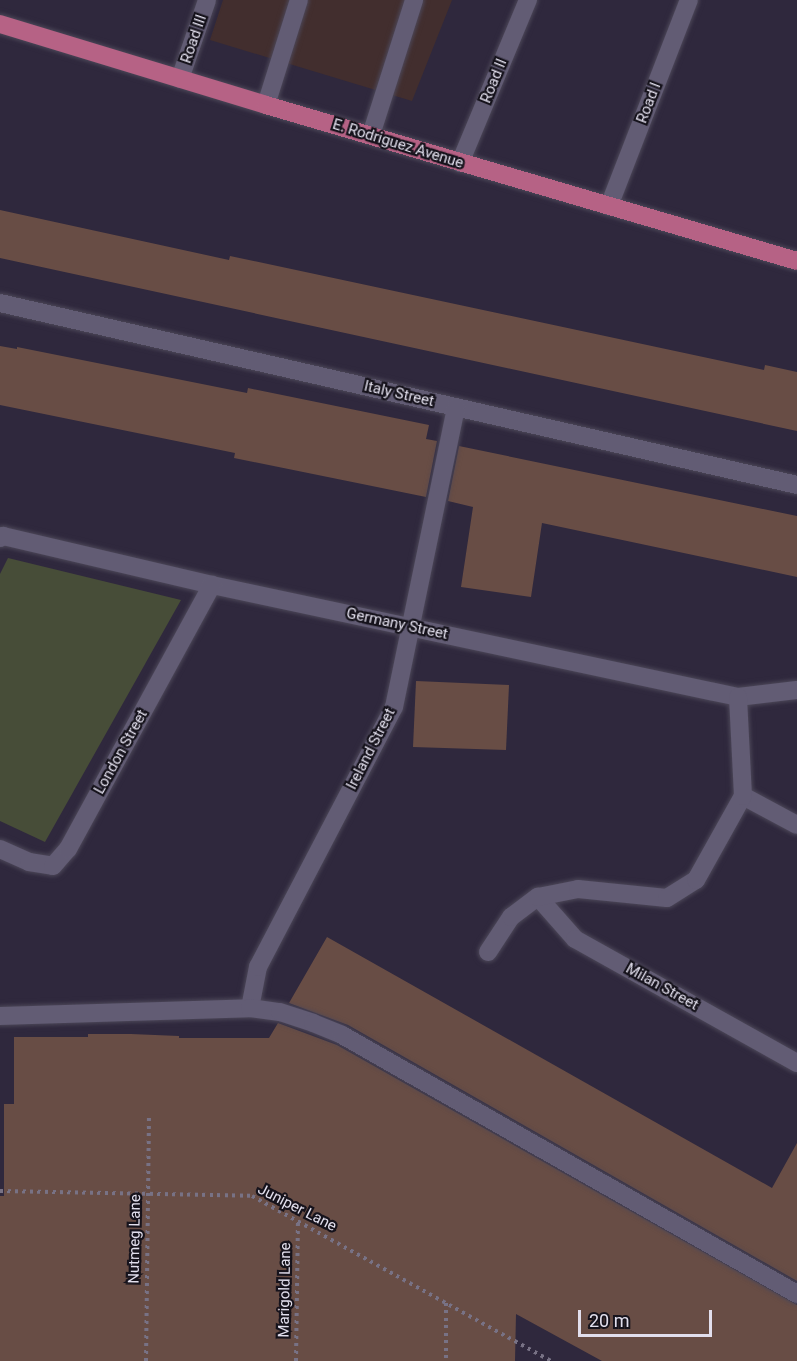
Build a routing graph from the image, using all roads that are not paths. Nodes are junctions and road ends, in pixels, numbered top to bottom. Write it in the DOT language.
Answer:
graph roads {
  1 [pos="207,0"];
  2 [pos="299,0"];
  3 [pos="414,0"];
  4 [pos="528,0"];
  5 [pos="689,0"];
  6 [pos="0,24"];
  7 [pos="180,79"];
  8 [pos="266,105"];
  9 [pos="371,135"];
  10 [pos="460,163"];
  11 [pos="609,206"];
  12 [pos="797,261"];
  13 [pos="0,303"];
  14 [pos="456,407"];
  15 [pos="797,485"];
  16 [pos="0,538"];
  17 [pos="212,585"];
  18 [pos="410,626"];
  19 [pos="797,690"];
  20 [pos="738,697"];
  21 [pos="743,796"];
  22 [pos="797,825"];
  23 [pos="0,849"];
  24 [pos="538,897"];
  25 [pos="488,952"];
  26 [pos="250,1008"];
  27 [pos="0,1016"];
  28 [pos="797,1063"];
  29 [pos="797,1294"];
  1 -- 7 [label="street, Road III"];
  2 -- 8 [label="street"];
  3 -- 9 [label="street"];
  4 -- 10 [label="street, Road II"];
  5 -- 11 [label="street, Road I"];
  6 -- 7 [label="main road, E. Rodriguez Avenue"];
  7 -- 8 [label="main road, E. Rodriguez Avenue"];
  8 -- 9 [label="main road, E. Rodriguez Avenue"];
  9 -- 10 [label="main road, E. Rodriguez Avenue"];
  10 -- 11 [label="main road, E. Rodriguez Avenue"];
  11 -- 12 [label="main road, E. Rodriguez Avenue"];
  13 -- 14 [label="street, Italy Street"];
  14 -- 15 [label="street, Italy Street"];
  14 -- 18 [label="street, Ireland Street"];
  16 -- 17 [label="street, Germany Street"];
  17 -- 18 [label="street, Germany Street"];
  17 -- 23 [label="street, London Street"];
  18 -- 20 [label="street, Germany Street"];
  18 -- 26 [label="street, Ireland Street"];
  19 -- 20 [label="street, Germany Street"];
  20 -- 21 [label="street"];
  21 -- 22 [label="street"];
  21 -- 24 [label="street"];
  24 -- 25 [label="street"];
  24 -- 28 [label="street, Milan Street"];
  26 -- 27 [label="street"];
  26 -- 29 [label="street"];
}
